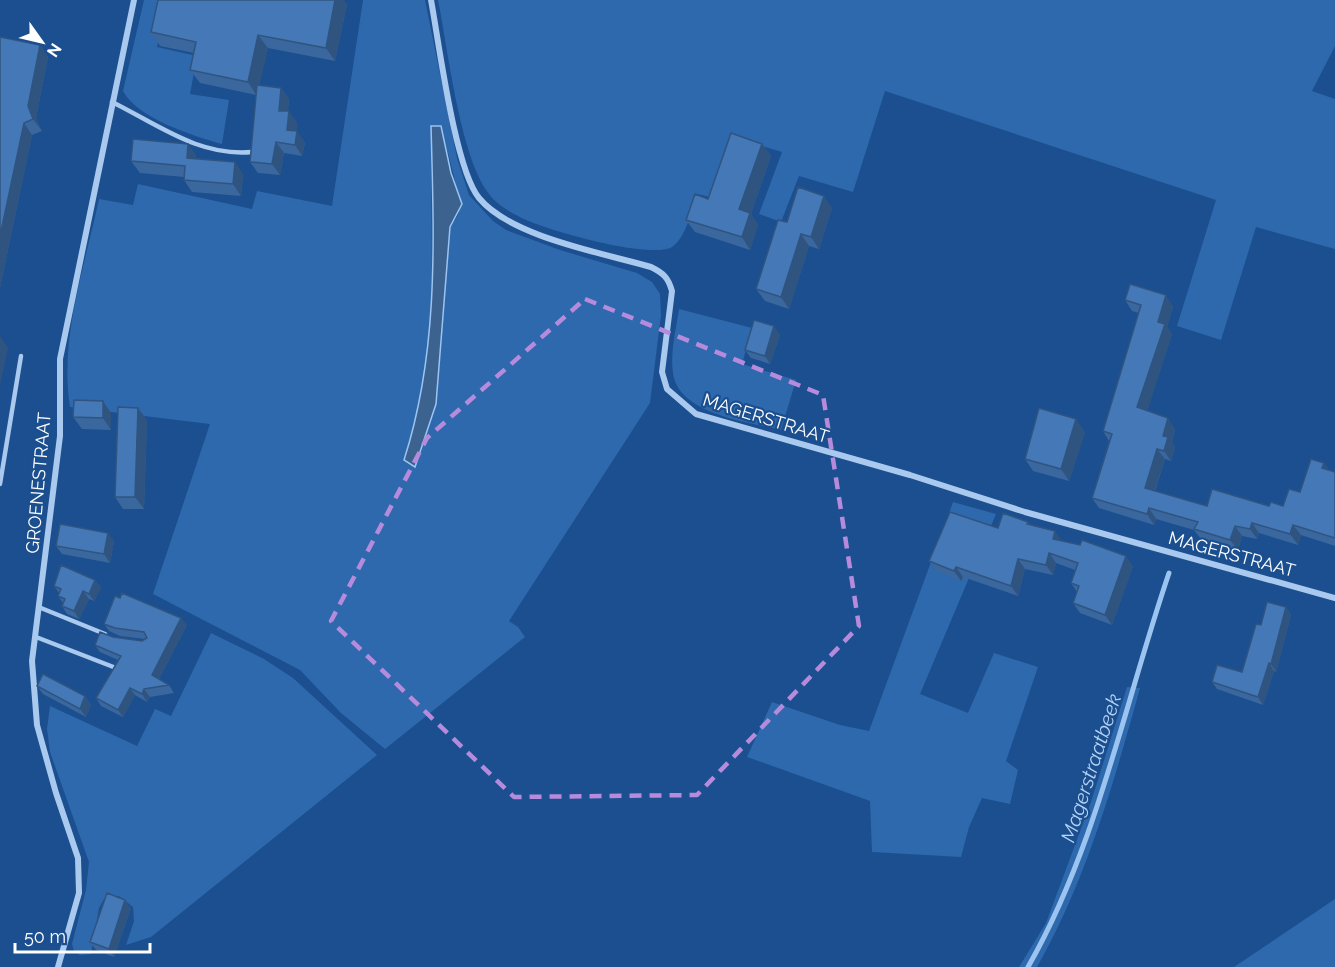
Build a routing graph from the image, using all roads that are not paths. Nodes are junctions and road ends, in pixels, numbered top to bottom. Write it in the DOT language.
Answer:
graph roads {
  1 [pos="134,0"];
  2 [pos="431,0"];
  3 [pos="112,102"];
  4 [pos="252,152"];
  5 [pos="21,356"];
  6 [pos="0,484"];
  7 [pos="1335,598"];
  8 [pos="41,608"];
  9 [pos="108,635"];
  10 [pos="36,637"];
  11 [pos="116,668"];
  12 [pos="58,967"];
  1 -- 3 [label="street, GROENESTRAAT"];
  2 -- 7 [label="street, MAGERSTRAAT"];
  3 -- 4 [label="lane"];
  3 -- 8 [label="street, GROENESTRAAT"];
  5 -- 6 [label="lane"];
  8 -- 9 [label="lane"];
  8 -- 10 [label="street, GROENESTRAAT"];
  10 -- 11 [label="lane"];
  10 -- 12 [label="street, GROENESTRAAT"];
}
